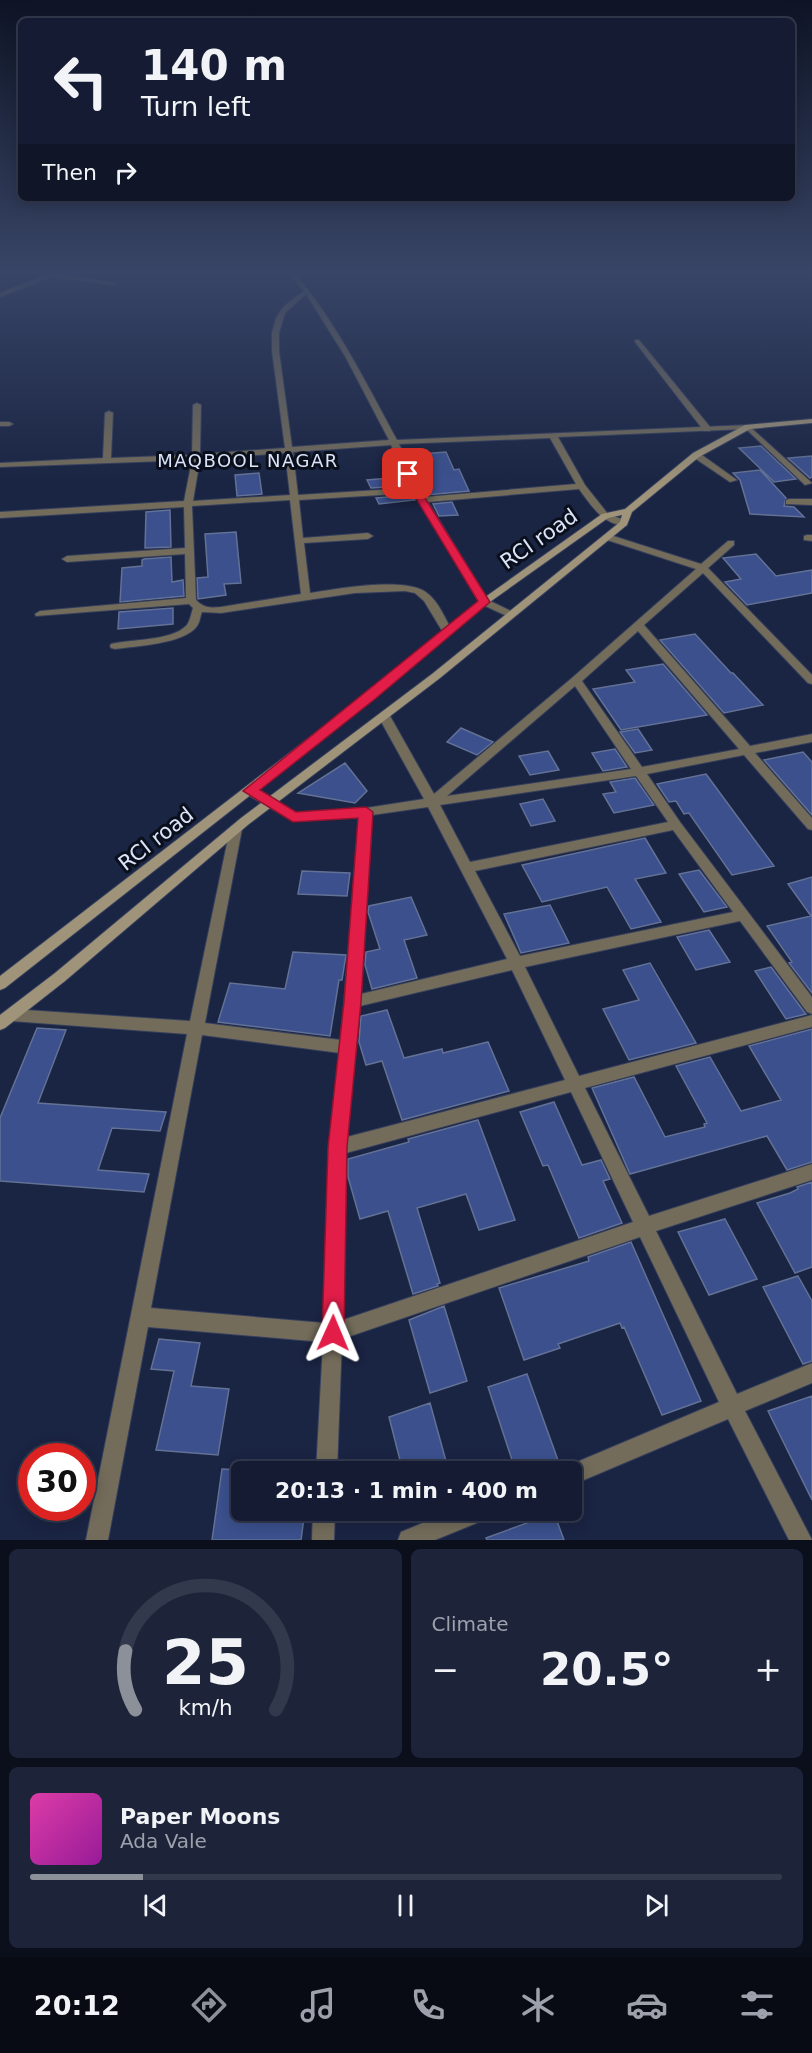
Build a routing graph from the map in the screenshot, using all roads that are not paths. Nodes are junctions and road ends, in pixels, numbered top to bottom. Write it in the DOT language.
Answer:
graph roads {
  1 [pos="276,342"];
  2 [pos="339,342"];
  3 [pos="637,342"];
  4 [pos="196,405"];
  5 [pos="109,413"];
  6 [pos="812,421"];
  7 [pos="748,427"];
  8 [pos="707,429"];
  9 [pos="553,436"];
  10 [pos="394,442"];
  11 [pos="288,450"];
  12 [pos="696,455"];
  13 [pos="196,457"];
  14 [pos="107,460"];
  15 [pos="0,465"];
  16 [pos="733,480"];
  17 [pos="808,483"];
  18 [pos="581,486"];
  19 [pos="416,490"];
  20 [pos="293,498"];
  21 [pos="423,500"];
  22 [pos="789,502"];
  23 [pos="812,502"];
  24 [pos="188,505"];
  25 [pos="628,511"];
  26 [pos="0,515"];
  27 [pos="605,516"];
  28 [pos="624,523"];
  29 [pos="368,536"];
  30 [pos="607,537"];
  31 [pos="299,541"];
  32 [pos="731,543"];
  33 [pos="188,551"];
  34 [pos="67,559"];
  35 [pos="703,568"];
  36 [pos="306,597"];
  37 [pos="484,602"];
  38 [pos="194,604"];
  39 [pos="40,614"];
  40 [pos="511,615"];
  41 [pos="638,625"];
  42 [pos="448,632"];
  43 [pos="115,646"];
  44 [pos="576,680"];
  45 [pos="812,681"];
  46 [pos="384,716"];
  47 [pos="812,738"];
  48 [pos="748,752"];
  49 [pos="639,772"];
  50 [pos="250,791"];
  51 [pos="432,802"];
  52 [pos="270,803"];
  53 [pos="366,812"];
  54 [pos="676,825"];
  55 [pos="812,826"];
  56 [pos="236,829"];
  57 [pos="466,868"];
  58 [pos="744,915"];
  59 [pos="516,963"];
  60 [pos="0,984"];
  61 [pos="353,1002"];
  62 [pos="812,1008"];
  63 [pos="5,1019"];
  64 [pos="812,1021"];
  65 [pos="196,1028"];
  66 [pos="346,1047"];
  67 [pos="573,1084"];
  68 [pos="338,1147"];
  69 [pos="812,1172"];
  70 [pos="646,1226"];
  71 [pos="141,1317"];
  72 [pos="333,1333"];
  73 [pos="812,1374"];
  74 [pos="733,1408"];
  75 [pos="327,1461"];
  76 [pos="582,1470"];
  77 [pos="324,1521"];
  78 [pos="455,1521"];
  79 [pos="97,1540"];
  80 [pos="323,1540"];
  81 [pos="409,1540"];
  82 [pos="801,1540"];
  1 -- 11 [label="street"];
  2 -- 10 [label="street"];
  3 -- 8 [label="street"];
  4 -- 13 [label="street"];
  5 -- 14 [label="street"];
  6 -- 7 [label="street, RCI road"];
  7 -- 8 [label="street"];
  7 -- 12 [label="street, RCI road"];
  7 -- 17 [label="street"];
  8 -- 9 [label="street"];
  9 -- 10 [label="street"];
  9 -- 18 [label="street"];
  10 -- 11 [label="street"];
  10 -- 19 [label="street"];
  11 -- 13 [label="street"];
  11 -- 20 [label="street"];
  12 -- 16 [label="street"];
  12 -- 25 [label="street, RCI road"];
  13 -- 14 [label="street"];
  13 -- 24 [label="street"];
  14 -- 15 [label="street"];
  18 -- 21 [label="street"];
  18 -- 27 [label="street"];
  19 -- 20 [label="street"];
  19 -- 21 [label="street"];
  20 -- 24 [label="street"];
  20 -- 31 [label="street"];
  21 -- 37 [label="street"];
  22 -- 23 [label="street"];
  24 -- 26 [label="street"];
  24 -- 33 [label="street"];
  25 -- 27 [label="street, RCI road"];
  25 -- 28 [label="street"];
  27 -- 28 [label="street"];
  27 -- 37 [label="street, RCI road"];
  28 -- 30 [label="street"];
  29 -- 31 [label="street"];
  30 -- 35 [label="street"];
  30 -- 40 [label="street"];
  31 -- 36 [label="street"];
  32 -- 35 [label="street"];
  33 -- 34 [label="street"];
  33 -- 38 [label="street"];
  35 -- 41 [label="street"];
  35 -- 45 [label="street"];
  36 -- 38 [label="street"];
  36 -- 42 [label="street"];
  37 -- 40 [label="street"];
  37 -- 42 [label="street, RCI road"];
  38 -- 39 [label="street"];
  38 -- 43 [label="street"];
  40 -- 46 [label="street"];
  41 -- 44 [label="street"];
  41 -- 48 [label="street"];
  42 -- 50 [label="street, RCI road"];
  44 -- 49 [label="street"];
  44 -- 51 [label="street"];
  46 -- 51 [label="street"];
  46 -- 52 [label="street"];
  47 -- 48 [label="street"];
  48 -- 49 [label="street"];
  48 -- 55 [label="street"];
  49 -- 51 [label="street"];
  49 -- 54 [label="street"];
  50 -- 52 [label="street"];
  50 -- 60 [label="street, RCI road"];
  51 -- 53 [label="street"];
  51 -- 57 [label="street"];
  52 -- 53 [label="street"];
  52 -- 56 [label="street"];
  53 -- 61 [label="street"];
  54 -- 57 [label="street"];
  54 -- 58 [label="street"];
  56 -- 63 [label="street"];
  56 -- 65 [label="street"];
  57 -- 59 [label="street"];
  58 -- 59 [label="street"];
  58 -- 62 [label="street"];
  59 -- 61 [label="street"];
  59 -- 67 [label="street"];
  61 -- 66 [label="street"];
  63 -- 65 [label="street"];
  64 -- 67 [label="street"];
  65 -- 66 [label="street"];
  65 -- 71 [label="street"];
  66 -- 68 [label="street"];
  67 -- 68 [label="street"];
  67 -- 70 [label="street"];
  68 -- 72 [label="street"];
  69 -- 70 [label="street"];
  70 -- 72 [label="street"];
  70 -- 74 [label="street"];
  71 -- 72 [label="street"];
  71 -- 79 [label="street"];
  72 -- 75 [label="street"];
  73 -- 74 [label="street"];
  74 -- 76 [label="street"];
  74 -- 82 [label="street"];
  77 -- 80 [label="street"];
  78 -- 81 [label="street"];
}
